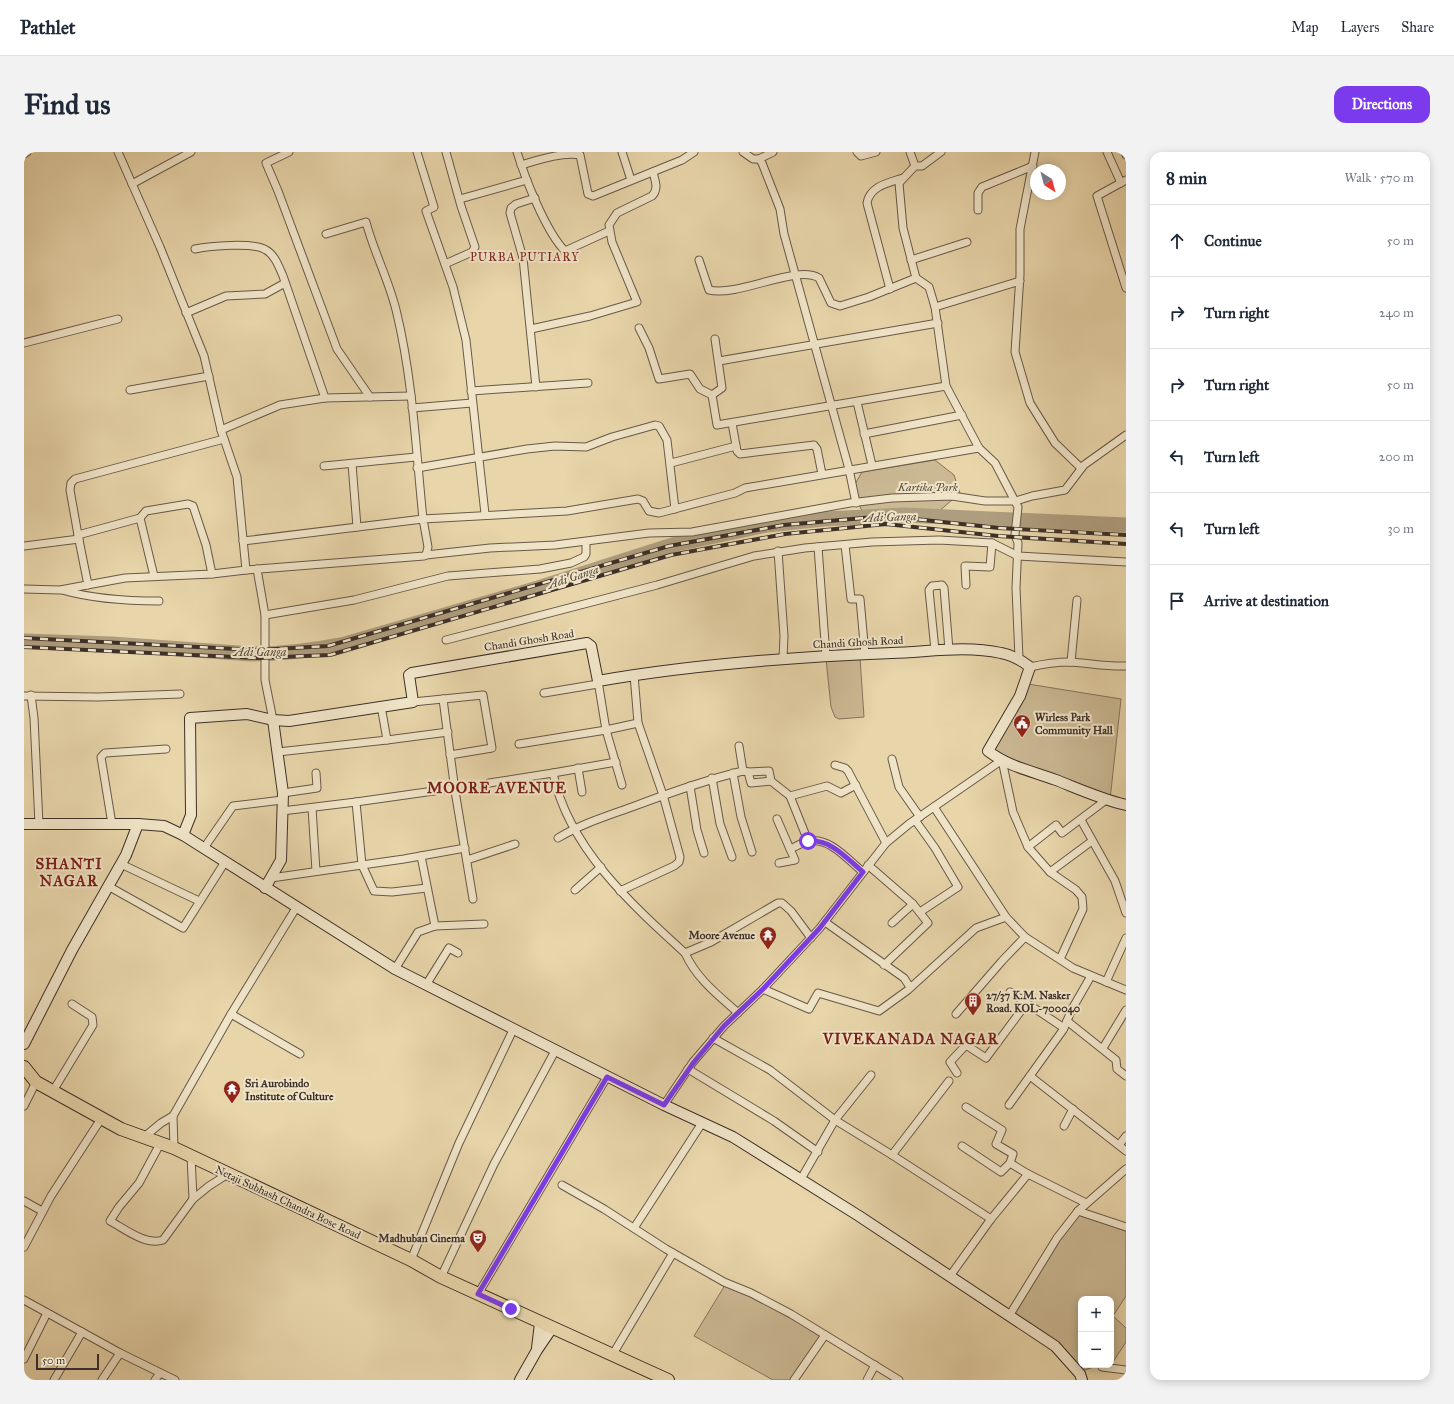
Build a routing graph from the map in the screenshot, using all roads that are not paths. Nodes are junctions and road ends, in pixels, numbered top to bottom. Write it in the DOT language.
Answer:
graph roads {
  1 [pos="27,152"];
  2 [pos="118,152"];
  3 [pos="191,152"];
  4 [pos="289,152"];
  5 [pos="417,152"];
  6 [pos="446,152"];
  7 [pos="517,152"];
  8 [pos="622,152"];
  9 [pos="694,152"];
  10 [pos="743,152"];
  11 [pos="773,152"];
  12 [pos="857,152"];
  13 [pos="876,152"];
  14 [pos="910,152"];
  15 [pos="941,152"];
  16 [pos="1035,152"];
  17 [pos="1107,152"];
  18 [pos="1125,152"];
  19 [pos="24,154"];
  20 [pos="1126,155"];
  21 [pos="759,159"];
  22 [pos="1033,164"];
  23 [pos="521,165"];
  24 [pos="915,166"];
  25 [pos="1030,167"];
  26 [pos="653,172"];
  27 [pos="904,178"];
  28 [pos="527,180"];
  29 [pos="631,180"];
  30 [pos="1030,181"];
  31 [pos="1123,182"];
  32 [pos="132,184"];
  33 [pos="535,198"];
  34 [pos="460,199"];
  35 [pos="978,210"];
  36 [pos="609,231"];
  37 [pos="326,234"];
  38 [pos="967,242"];
  39 [pos="195,249"];
  40 [pos="699,260"];
  41 [pos="911,260"];
  42 [pos="445,264"];
  43 [pos="795,275"];
  44 [pos="916,278"];
  45 [pos="1020,281"];
  46 [pos="285,283"];
  47 [pos="1126,288"];
  48 [pos="890,289"];
  49 [pos="935,307"];
  50 [pos="186,313"];
  51 [pos="118,319"];
  52 [pos="938,322"];
  53 [pos="639,328"];
  54 [pos="531,329"];
  55 [pos="715,339"];
  56 [pos="24,343"];
  57 [pos="813,343"];
  58 [pos="719,361"];
  59 [pos="209,376"];
  60 [pos="588,383"];
  61 [pos="946,386"];
  62 [pos="536,387"];
  63 [pos="130,390"];
  64 [pos="471,391"];
  65 [pos="712,395"];
  66 [pos="411,396"];
  67 [pos="370,397"];
  68 [pos="325,398"];
  69 [pos="857,402"];
  70 [pos="472,403"];
  71 [pos="831,406"];
  72 [pos="412,408"];
  73 [pos="962,415"];
  74 [pos="732,423"];
  75 [pos="221,430"];
  76 [pos="864,434"];
  77 [pos="1126,435"];
  78 [pos="224,439"];
  79 [pos="736,446"];
  80 [pos="979,448"];
  81 [pos="416,457"];
  82 [pos="479,458"];
  83 [pos="671,463"];
  84 [pos="352,464"];
  85 [pos="872,465"];
  86 [pos="324,466"];
  87 [pos="1083,467"];
  88 [pos="418,468"];
  89 [pos="849,469"];
  90 [pos="822,474"];
  91 [pos="856,502"];
  92 [pos="1017,504"];
  93 [pos="675,509"];
  94 [pos="485,514"];
  95 [pos="140,518"];
  96 [pos="423,519"];
  97 [pos="357,527"];
  98 [pos="79,537"];
  99 [pos="243,541"];
  100 [pos="586,542"];
  101 [pos="992,543"];
  102 [pos="845,544"];
  103 [pos="24,546"];
  104 [pos="818,547"];
  105 [pos="778,551"];
  106 [pos="426,555"];
  107 [pos="1018,556"];
  108 [pos="1126,562"];
  109 [pos="257,569"];
  110 [pos="246,570"];
  111 [pos="212,574"];
  112 [pos="154,576"];
  113 [pos="88,585"];
  114 [pos="966,585"];
  115 [pos="24,589"];
  116 [pos="60,590"];
  117 [pos="1077,600"];
  118 [pos="159,601"];
  119 [pos="265,615"];
  120 [pos="446,640"];
  121 [pos="936,650"];
  122 [pos="949,650"];
  123 [pos="865,654"];
  124 [pos="826,656"];
  125 [pos="783,658"];
  126 [pos="1019,658"];
  127 [pos="1071,662"];
  128 [pos="1126,666"];
  129 [pos="1030,667"];
  130 [pos="634,675"];
  131 [pos="598,683"];
  132 [pos="544,693"];
  133 [pos="180,694"];
  134 [pos="28,695"];
  135 [pos="443,699"];
  136 [pos="413,702"];
  137 [pos="381,706"];
  138 [pos="273,720"];
  139 [pos="638,723"];
  140 [pos="606,730"];
  141 [pos="448,732"];
  142 [pos="387,740"];
  143 [pos="519,744"];
  144 [pos="738,746"];
  145 [pos="166,749"];
  146 [pos="278,752"];
  147 [pos="450,755"];
  148 [pos="892,759"];
  149 [pos="1002,760"];
  150 [pos="616,762"];
  151 [pos="835,765"];
  152 [pos="578,768"];
  153 [pos="746,772"];
  154 [pos="316,773"];
  155 [pos="552,773"];
  156 [pos="734,773"];
  157 [pos="712,778"];
  158 [pos="771,781"];
  159 [pos="489,783"];
  160 [pos="622,785"];
  161 [pos="856,785"];
  162 [pos="690,786"];
  163 [pos="455,788"];
  164 [pos="582,792"];
  165 [pos="663,795"];
  166 [pos="790,796"];
  167 [pos="1106,800"];
  168 [pos="282,801"];
  169 [pos="356,802"];
  170 [pos="1126,805"];
  171 [pos="934,807"];
  172 [pos="312,808"];
  173 [pos="777,819"];
  174 [pos="918,819"];
  175 [pos="1081,820"];
  176 [pos="24,824"];
  177 [pos="39,824"];
  178 [pos="112,824"];
  179 [pos="138,824"];
  180 [pos="575,828"];
  181 [pos="183,835"];
  182 [pos="558,838"];
  183 [pos="808,841"];
  184 [pos="1092,842"];
  185 [pos="886,843"];
  186 [pos="515,844"];
  187 [pos="1028,847"];
  188 [pos="204,848"];
  189 [pos="465,848"];
  190 [pos="790,849"];
  191 [pos="752,852"];
  192 [pos="704,853"];
  193 [pos="421,856"];
  194 [pos="732,857"];
  195 [pos="467,860"];
  196 [pos="225,862"];
  197 [pos="779,863"];
  198 [pos="121,864"];
  199 [pos="362,865"];
  200 [pos="868,865"];
  201 [pos="601,867"];
  202 [pos="316,871"];
  203 [pos="863,872"];
  204 [pos="1050,872"];
  205 [pos="270,878"];
  206 [pos="108,886"];
  207 [pos="265,888"];
  208 [pos="427,888"];
  209 [pos="575,890"];
  210 [pos="620,891"];
  211 [pos="473,899"];
  212 [pos="199,901"];
  213 [pos="913,904"];
  214 [pos="296,908"];
  215 [pos="920,912"];
  216 [pos="1126,913"];
  217 [pos="1006,917"];
  218 [pos="825,922"];
  219 [pos="892,923"];
  220 [pos="484,924"];
  221 [pos="435,926"];
  222 [pos="1025,937"];
  223 [pos="811,938"];
  224 [pos="1126,938"];
  225 [pos="458,953"];
  226 [pos="685,953"];
  227 [pos="1060,959"];
  228 [pos="884,965"];
  229 [pos="395,969"];
  230 [pos="1091,976"];
  231 [pos="1106,982"];
  232 [pos="426,985"];
  233 [pos="910,987"];
  234 [pos="763,989"];
  235 [pos="1126,990"];
  236 [pos="1010,992"];
  237 [pos="72,1004"];
  238 [pos="1026,1004"];
  239 [pos="1126,1010"];
  240 [pos="738,1013"];
  241 [pos="231,1014"];
  242 [pos="956,1014"];
  243 [pos="1065,1024"];
  244 [pos="513,1030"];
  245 [pos="713,1038"];
  246 [pos="24,1044"];
  247 [pos="1103,1048"];
  248 [pos="555,1051"];
  249 [pos="300,1054"];
  250 [pos="24,1067"];
  251 [pos="688,1069"];
  252 [pos="957,1073"];
  253 [pos="871,1075"];
  254 [pos="1030,1076"];
  255 [pos="1126,1076"];
  256 [pos="607,1077"];
  257 [pos="949,1081"];
  258 [pos="36,1082"];
  259 [pos="53,1091"];
  260 [pos="664,1105"];
  261 [pos="1009,1105"];
  262 [pos="24,1106"];
  263 [pos="966,1107"];
  264 [pos="1074,1109"];
  265 [pos="173,1116"];
  266 [pos="101,1119"];
  267 [pos="835,1120"];
  268 [pos="702,1123"];
  269 [pos="1064,1126"];
  270 [pos="1126,1136"];
  271 [pos="143,1138"];
  272 [pos="160,1144"];
  273 [pos="1119,1145"];
  274 [pos="962,1146"];
  275 [pos="174,1148"];
  276 [pos="1126,1151"];
  277 [pos="818,1152"];
  278 [pos="892,1155"];
  279 [pos="191,1156"];
  280 [pos="1010,1162"];
  281 [pos="1126,1170"];
  282 [pos="228,1174"];
  283 [pos="1028,1174"];
  284 [pos="800,1179"];
  285 [pos="562,1185"];
  286 [pos="193,1200"];
  287 [pos="24,1201"];
  288 [pos="1086,1203"];
  289 [pos="42,1211"];
  290 [pos="1078,1211"];
  291 [pos="991,1219"];
  292 [pos="1126,1227"];
  293 [pos="634,1228"];
  294 [pos="24,1247"];
  295 [pos="673,1253"];
  296 [pos="411,1260"];
  297 [pos="950,1276"];
  298 [pos="441,1277"];
  299 [pos="478,1294"];
  300 [pos="24,1300"];
  301 [pos="47,1313"];
  302 [pos="1008,1316"];
  303 [pos="540,1323"];
  304 [pos="552,1328"];
  305 [pos="82,1332"];
  306 [pos="825,1335"];
  307 [pos="537,1350"];
  308 [pos="120,1353"];
  309 [pos="612,1354"];
  310 [pos="24,1359"];
  311 [pos="875,1365"];
  312 [pos="1110,1368"];
  313 [pos="1126,1370"];
  314 [pos="160,1373"];
  315 [pos="54,1380"];
  316 [pos="102,1380"];
  317 [pos="155,1380"];
  318 [pos="175,1380"];
  319 [pos="520,1380"];
  320 [pos="668,1380"];
  321 [pos="794,1380"];
  322 [pos="867,1380"];
  323 [pos="899,1380"];
  324 [pos="1082,1380"];
  1 -- 19 [label="street"];
  2 -- 32 [label="street"];
  3 -- 32 [label="street"];
  4 -- 67 [label="street"];
  5 -- 42 [label="street"];
  6 -- 34 [label="street"];
  7 -- 23 [label="street"];
  8 -- 29 [label="street"];
  9 -- 26 [label="street"];
  10 -- 21 [label="street"];
  11 -- 21 [label="street"];
  12 -- 13 [label="street"];
  14 -- 24 [label="street"];
  15 -- 24 [label="street"];
  16 -- 22 [label="street"];
  17 -- 31 [label="street"];
  18 -- 20 [label="street"];
  21 -- 43 [label="street"];
  23 -- 28 [label="street"];
  23 -- 29 [label="street"];
  24 -- 27 [label="street"];
  25 -- 35 [label="street"];
  26 -- 29 [label="street"];
  26 -- 36 [label="street"];
  27 -- 41 [label="street"];
  27 -- 48 [label="street"];
  28 -- 33 [label="street"];
  28 -- 34 [label="street"];
  30 -- 45 [label="street"];
  31 -- 47 [label="street"];
  32 -- 50 [label="street"];
  33 -- 36 [label="street"];
  33 -- 54 [label="street"];
  34 -- 42 [label="street"];
  36 -- 54 [label="street"];
  37 -- 66 [label="street"];
  38 -- 41 [label="street"];
  39 -- 46 [label="street"];
  40 -- 43 [label="street"];
  41 -- 44 [label="street"];
  42 -- 64 [label="street"];
  43 -- 48 [label="street"];
  43 -- 57 [label="street"];
  44 -- 48 [label="street"];
  44 -- 49 [label="street"];
  45 -- 49 [label="street"];
  45 -- 87 [label="street"];
  46 -- 50 [label="street"];
  46 -- 68 [label="street"];
  49 -- 52 [label="street"];
  50 -- 59 [label="street"];
  51 -- 56 [label="street"];
  52 -- 57 [label="street"];
  52 -- 61 [label="street"];
  53 -- 65 [label="street"];
  54 -- 62 [label="street"];
  55 -- 58 [label="street"];
  57 -- 58 [label="street"];
  57 -- 71 [label="street"];
  58 -- 65 [label="street"];
  59 -- 63 [label="street"];
  59 -- 75 [label="street"];
  60 -- 62 [label="street"];
  61 -- 69 [label="street"];
  61 -- 73 [label="street"];
  62 -- 64 [label="street"];
  64 -- 70 [label="street"];
  65 -- 74 [label="street"];
  66 -- 67 [label="street"];
  66 -- 72 [label="street"];
  67 -- 68 [label="street"];
  68 -- 75 [label="street"];
  69 -- 71 [label="street"];
  69 -- 76 [label="street"];
  70 -- 72 [label="street"];
  70 -- 82 [label="street"];
  71 -- 74 [label="street"];
  71 -- 89 [label="street"];
  72 -- 81 [label="street"];
  73 -- 76 [label="street"];
  73 -- 80 [label="street"];
  74 -- 79 [label="street"];
  75 -- 78 [label="street"];
  76 -- 85 [label="street"];
  77 -- 87 [label="street"];
  78 -- 98 [label="street"];
  78 -- 99 [label="street"];
  79 -- 83 [label="street"];
  79 -- 90 [label="street"];
  80 -- 85 [label="street"];
  80 -- 92 [label="street"];
  81 -- 84 [label="street"];
  81 -- 88 [label="street"];
  82 -- 83 [label="street"];
  82 -- 88 [label="street"];
  82 -- 94 [label="street"];
  83 -- 93 [label="street"];
  84 -- 86 [label="street"];
  84 -- 97 [label="street"];
  85 -- 89 [label="street"];
  87 -- 92 [label="street"];
  88 -- 96 [label="street"];
  89 -- 90 [label="street"];
  89 -- 91 [label="street"];
  90 -- 93 [label="street"];
  91 -- 92 [label="street"];
  91 -- 100 [label="street"];
  92 -- 107 [label="street"];
  93 -- 94 [label="street"];
  94 -- 96 [label="street"];
  95 -- 98 [label="street"];
  95 -- 111 [label="street"];
  95 -- 112 [label="street"];
  96 -- 97 [label="street"];
  96 -- 106 [label="street"];
  97 -- 99 [label="street"];
  98 -- 103 [label="street"];
  98 -- 113 [label="street"];
  99 -- 110 [label="street"];
  100 -- 106 [label="street"];
  100 -- 119 [label="street"];
  101 -- 102 [label="street"];
  101 -- 107 [label="street"];
  101 -- 114 [label="street"];
  102 -- 104 [label="street"];
  102 -- 123 [label="street"];
  104 -- 105 [label="street"];
  104 -- 124 [label="street"];
  105 -- 120 [label="street"];
  105 -- 125 [label="street"];
  106 -- 109 [label="street"];
  107 -- 108 [label="street"];
  107 -- 126 [label="street"];
  109 -- 110 [label="street"];
  109 -- 119 [label="street"];
  110 -- 111 [label="street"];
  111 -- 112 [label="street"];
  112 -- 113 [label="street"];
  113 -- 116 [label="street"];
  115 -- 116 [label="street"];
  116 -- 118 [label="street"];
  117 -- 127 [label="street"];
  119 -- 138 [label="street"];
  121 -- 122 [label="street, Chandi Ghosh Road"];
  121 -- 122 [label="street"];
  121 -- 123 [label="street, Chandi Ghosh Road"];
  122 -- 126 [label="street, Chandi Ghosh Road"];
  123 -- 124 [label="street, Chandi Ghosh Road"];
  124 -- 125 [label="street, Chandi Ghosh Road"];
  125 -- 130 [label="street, Chandi Ghosh Road"];
  126 -- 129 [label="street, Chandi Ghosh Road"];
  127 -- 128 [label="street"];
  127 -- 129 [label="street"];
  129 -- 149 [label="street"];
  130 -- 131 [label="street, Chandi Ghosh Road"];
  130 -- 139 [label="street"];
  131 -- 132 [label="street"];
  131 -- 136 [label="street, Chandi Ghosh Road"];
  131 -- 140 [label="street"];
  133 -- 134 [label="street"];
  134 -- 177 [label="street"];
  135 -- 136 [label="street"];
  135 -- 141 [label="street"];
  135 -- 147 [label="street"];
  136 -- 137 [label="street"];
  137 -- 138 [label="street"];
  137 -- 142 [label="street"];
  138 -- 146 [label="street"];
  138 -- 181 [label="street"];
  139 -- 140 [label="street"];
  139 -- 165 [label="street"];
  140 -- 143 [label="street"];
  140 -- 150 [label="street"];
  141 -- 142 [label="street"];
  141 -- 147 [label="street"];
  142 -- 146 [label="street"];
  144 -- 153 [label="street"];
  145 -- 178 [label="street"];
  146 -- 168 [label="street"];
  147 -- 163 [label="street"];
  148 -- 174 [label="street"];
  149 -- 167 [label="street"];
  149 -- 171 [label="street"];
  149 -- 187 [label="street"];
  150 -- 152 [label="street"];
  150 -- 160 [label="street"];
  151 -- 161 [label="street"];
  152 -- 155 [label="street"];
  152 -- 164 [label="street"];
  153 -- 156 [label="street"];
  153 -- 158 [label="street"];
  153 -- 158 [label="street"];
  154 -- 168 [label="street"];
  155 -- 159 [label="street"];
  155 -- 180 [label="street"];
  156 -- 157 [label="street"];
  156 -- 191 [label="street"];
  157 -- 162 [label="street"];
  157 -- 194 [label="street"];
  158 -- 166 [label="street"];
  161 -- 166 [label="street"];
  161 -- 185 [label="street"];
  162 -- 165 [label="street"];
  162 -- 192 [label="street"];
  163 -- 169 [label="street"];
  163 -- 189 [label="street"];
  165 -- 180 [label="street"];
  165 -- 210 [label="street"];
  166 -- 183 [label="street"];
  167 -- 170 [label="street"];
  167 -- 175 [label="street"];
  168 -- 172 [label="street"];
  168 -- 188 [label="street"];
  168 -- 205 [label="street"];
  169 -- 172 [label="street"];
  169 -- 199 [label="street"];
  171 -- 174 [label="street"];
  171 -- 217 [label="street"];
  172 -- 202 [label="street"];
  173 -- 190 [label="street"];
  174 -- 185 [label="street"];
  174 -- 215 [label="street"];
  175 -- 184 [label="street"];
  175 -- 187 [label="street"];
  176 -- 177 [label="street"];
  177 -- 178 [label="street"];
  178 -- 179 [label="street"];
  179 -- 181 [label="street"];
  179 -- 198 [label="street"];
  180 -- 182 [label="street"];
  180 -- 201 [label="street"];
  181 -- 188 [label="street"];
  183 -- 190 [label="street"];
  183 -- 203 [label="street"];
  184 -- 204 [label="street"];
  184 -- 216 [label="street"];
  185 -- 200 [label="street"];
  186 -- 195 [label="street"];
  187 -- 204 [label="street"];
  188 -- 196 [label="street"];
  189 -- 193 [label="street"];
  189 -- 195 [label="street"];
  190 -- 197 [label="street"];
  193 -- 199 [label="street"];
  193 -- 208 [label="street"];
  195 -- 211 [label="street"];
  196 -- 207 [label="street"];
  196 -- 212 [label="street"];
  198 -- 206 [label="street"];
  198 -- 212 [label="street"];
  199 -- 202 [label="street"];
  199 -- 208 [label="street"];
  200 -- 203 [label="street"];
  200 -- 213 [label="street"];
  201 -- 209 [label="street"];
  201 -- 210 [label="street"];
  202 -- 205 [label="street"];
  203 -- 218 [label="street"];
  204 -- 227 [label="street"];
  205 -- 207 [label="street"];
  206 -- 212 [label="street"];
  206 -- 246 [label="street"];
  207 -- 214 [label="street"];
  208 -- 221 [label="street"];
  210 -- 226 [label="street"];
  213 -- 215 [label="street"];
  213 -- 219 [label="street"];
  214 -- 229 [label="street"];
  214 -- 241 [label="street"];
  215 -- 228 [label="street"];
  217 -- 222 [label="street"];
  217 -- 233 [label="street"];
  218 -- 223 [label="street"];
  218 -- 228 [label="street"];
  220 -- 221 [label="street"];
  221 -- 229 [label="street"];
  222 -- 227 [label="street"];
  222 -- 242 [label="street"];
  223 -- 226 [label="street"];
  223 -- 234 [label="street"];
  224 -- 231 [label="street"];
  225 -- 232 [label="street"];
  226 -- 240 [label="street"];
  227 -- 230 [label="street"];
  228 -- 233 [label="street"];
  229 -- 232 [label="street"];
  230 -- 231 [label="street"];
  230 -- 243 [label="street"];
  231 -- 235 [label="street"];
  232 -- 244 [label="street"];
  233 -- 234 [label="street"];
  234 -- 240 [label="street"];
  236 -- 238 [label="street"];
  237 -- 259 [label="street"];
  238 -- 243 [label="street"];
  238 -- 252 [label="street"];
  239 -- 247 [label="street"];
  240 -- 245 [label="street"];
  241 -- 249 [label="street"];
  241 -- 265 [label="street"];
  243 -- 247 [label="street"];
  243 -- 254 [label="street"];
  244 -- 248 [label="street"];
  244 -- 296 [label="street"];
  245 -- 251 [label="street"];
  245 -- 267 [label="street"];
  247 -- 255 [label="street"];
  248 -- 256 [label="street"];
  248 -- 298 [label="street"];
  250 -- 258 [label="main road, Netaji Subhash Chandra Bose Road"];
  251 -- 260 [label="street"];
  251 -- 277 [label="street"];
  253 -- 267 [label="street"];
  254 -- 261 [label="street"];
  254 -- 264 [label="street"];
  256 -- 260 [label="street"];
  256 -- 299 [label="street"];
  257 -- 278 [label="street"];
  258 -- 259 [label="main road, Netaji Subhash Chandra Bose Road"];
  258 -- 262 [label="street"];
  259 -- 266 [label="main road, Netaji Subhash Chandra Bose Road"];
  260 -- 268 [label="street"];
  263 -- 280 [label="street"];
  264 -- 269 [label="street"];
  264 -- 273 [label="street"];
  265 -- 271 [label="street"];
  265 -- 275 [label="street"];
  266 -- 271 [label="main road, Netaji Subhash Chandra Bose Road"];
  266 -- 289 [label="street"];
  267 -- 277 [label="street"];
  267 -- 278 [label="street"];
  268 -- 284 [label="street"];
  268 -- 293 [label="street"];
  270 -- 273 [label="street"];
  271 -- 272 [label="main road, Netaji Subhash Chandra Bose Road"];
  272 -- 275 [label="main road, Netaji Subhash Chandra Bose Road"];
  272 -- 286 [label="street"];
  273 -- 276 [label="street"];
  274 -- 280 [label="street"];
  275 -- 279 [label="main road, Netaji Subhash Chandra Bose Road"];
  277 -- 284 [label="street"];
  278 -- 291 [label="street"];
  279 -- 282 [label="main road, Netaji Subhash Chandra Bose Road"];
  279 -- 286 [label="street"];
  280 -- 283 [label="street"];
  281 -- 288 [label="street"];
  282 -- 286 [label="street"];
  282 -- 296 [label="main road, Netaji Subhash Chandra Bose Road"];
  283 -- 288 [label="street"];
  283 -- 291 [label="street"];
  284 -- 297 [label="street"];
  285 -- 293 [label="street"];
  287 -- 289 [label="street"];
  288 -- 290 [label="street"];
  289 -- 294 [label="street"];
  290 -- 292 [label="street"];
  290 -- 302 [label="street"];
  291 -- 297 [label="street"];
  293 -- 295 [label="street"];
  295 -- 306 [label="street"];
  295 -- 309 [label="street"];
  296 -- 298 [label="main road, Netaji Subhash Chandra Bose Road"];
  297 -- 302 [label="street"];
  298 -- 299 [label="main road, Netaji Subhash Chandra Bose Road"];
  299 -- 303 [label="main road, Netaji Subhash Chandra Bose Road"];
  300 -- 301 [label="street"];
  301 -- 305 [label="street"];
  301 -- 310 [label="street"];
  302 -- 324 [label="street"];
  303 -- 304 [label="main road, Netaji Subhash Chandra Bose Road"];
  303 -- 307 [label="street"];
  304 -- 307 [label="street"];
  304 -- 309 [label="main road, Netaji Subhash Chandra Bose Road"];
  305 -- 308 [label="street"];
  305 -- 315 [label="street"];
  306 -- 311 [label="street"];
  306 -- 321 [label="street"];
  307 -- 319 [label="street"];
  308 -- 314 [label="street"];
  308 -- 316 [label="street"];
  309 -- 320 [label="main road, Netaji Subhash Chandra Bose Road"];
  311 -- 322 [label="street"];
  311 -- 323 [label="street"];
  312 -- 313 [label="street"];
  314 -- 317 [label="street"];
  314 -- 318 [label="street"];
}
